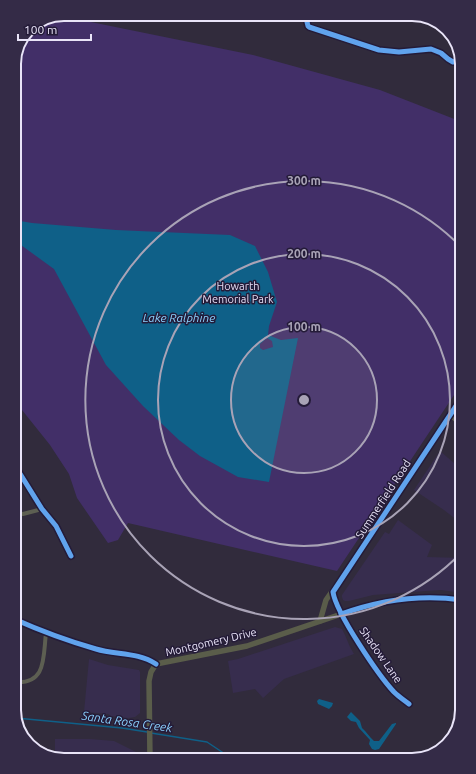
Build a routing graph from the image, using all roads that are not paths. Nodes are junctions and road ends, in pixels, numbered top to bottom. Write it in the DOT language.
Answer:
graph roads {
  1 [pos="308,21"];
  2 [pos="455,62"];
  3 [pos="455,408"];
  4 [pos="450,415"];
  5 [pos="455,420"];
  6 [pos="21,474"];
  7 [pos="42,509"];
  8 [pos="21,514"];
  9 [pos="71,556"];
  10 [pos="333,592"];
  11 [pos="455,599"];
  12 [pos="341,614"];
  13 [pos="320,621"];
  14 [pos="21,623"];
  15 [pos="46,633"];
  16 [pos="156,664"];
  17 [pos="21,682"];
  18 [pos="409,704"];
  19 [pos="150,753"];
  1 -- 2 [label="street"];
  3 -- 4 [label="street, Summerfield Road"];
  4 -- 5 [label="street"];
  4 -- 10 [label="street, Summerfield Road"];
  6 -- 7 [label="street"];
  7 -- 8 [label="street"];
  7 -- 9 [label="street"];
  10 -- 12 [label="street"];
  10 -- 13 [label="street, Summerfield Road"];
  11 -- 12 [label="street, Montgomery Drive"];
  12 -- 13 [label="street, Montgomery Drive"];
  12 -- 18 [label="street, Shadow Lane"];
  13 -- 16 [label="street, Montgomery Drive"];
  14 -- 15 [label="street, Montgomery Drive"];
  15 -- 16 [label="street, Montgomery Drive"];
  15 -- 17 [label="street"];
  16 -- 19 [label="street"];
}
